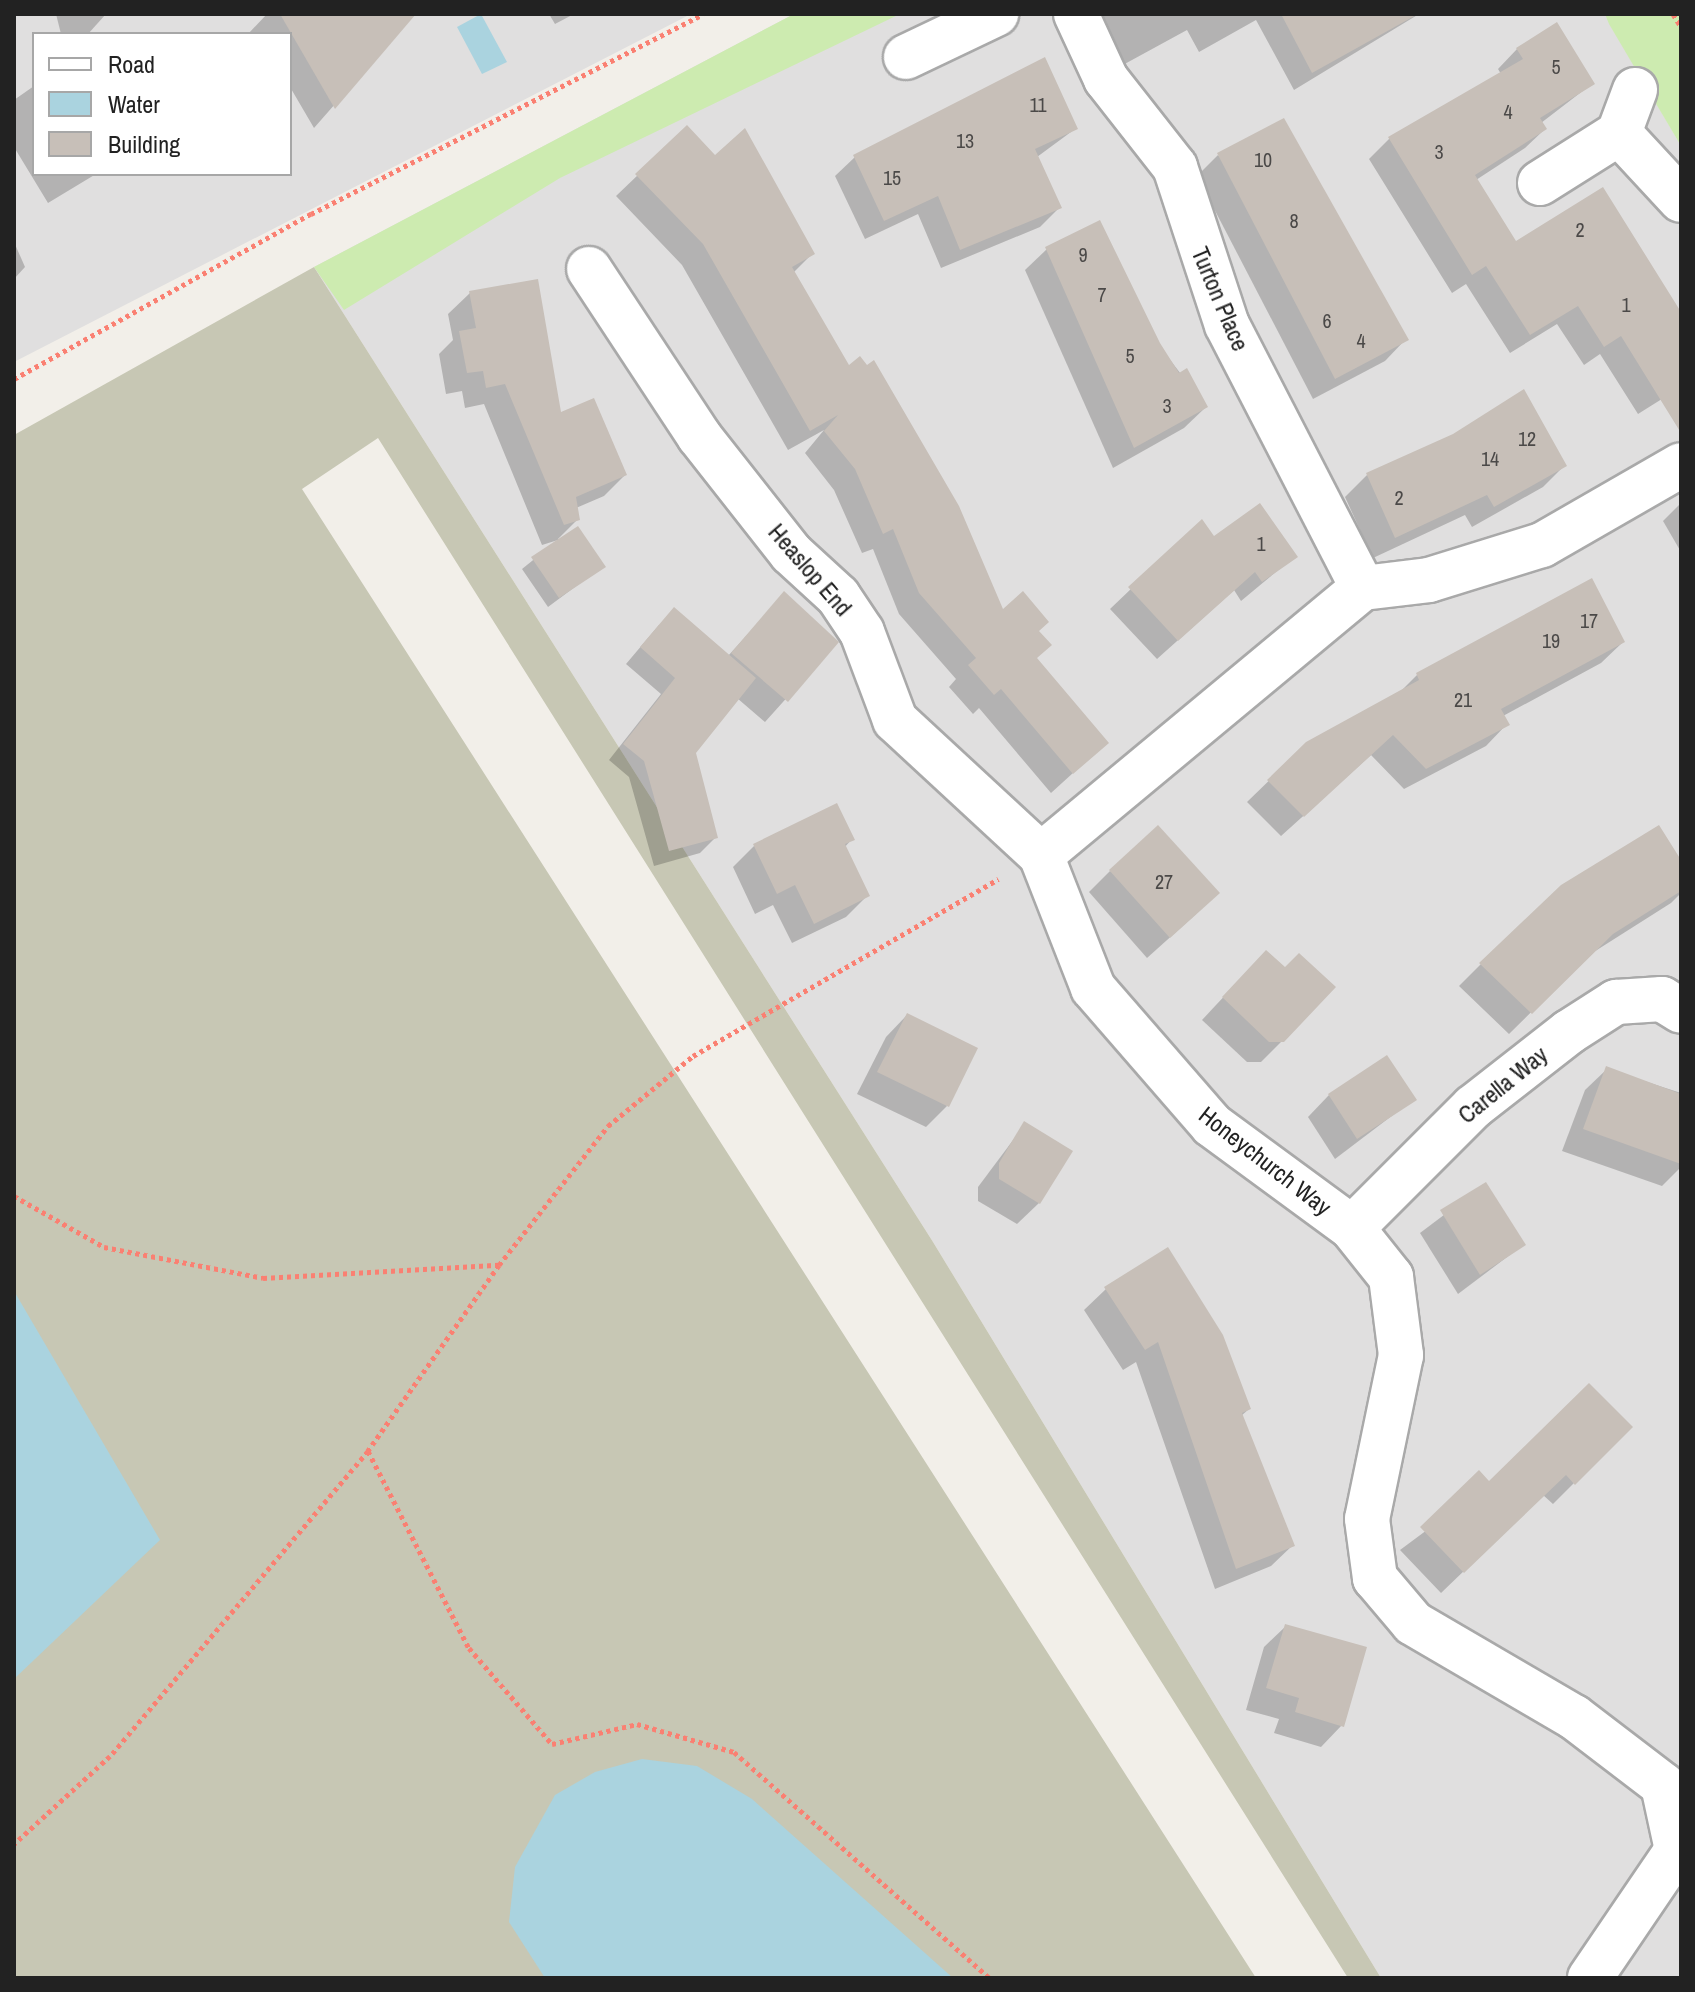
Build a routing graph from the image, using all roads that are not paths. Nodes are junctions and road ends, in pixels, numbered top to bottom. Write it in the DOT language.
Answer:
graph roads {
  1 [pos="996,14"];
  2 [pos="1076,14"];
  3 [pos="906,57"];
  4 [pos="1635,90"];
  5 [pos="1619,133"];
  6 [pos="1540,183"];
  7 [pos="1681,200"];
  8 [pos="589,269"];
  9 [pos="1681,465"];
  10 [pos="1363,588"];
  11 [pos="1041,855"];
  12 [pos="1681,1011"];
  13 [pos="1352,1228"];
  14 [pos="1590,1978"];
  1 -- 3 [label="street"];
  2 -- 10 [label="street, Turton Place"];
  4 -- 5 [label="street"];
  5 -- 6 [label="street"];
  5 -- 7 [label="street"];
  8 -- 11 [label="street, Heaslop End"];
  9 -- 10 [label="street"];
  10 -- 11 [label="street"];
  11 -- 13 [label="street, Honeychurch Way"];
  12 -- 13 [label="street, Carella Way"];
  13 -- 14 [label="street, Honeychurch Way"];
}
